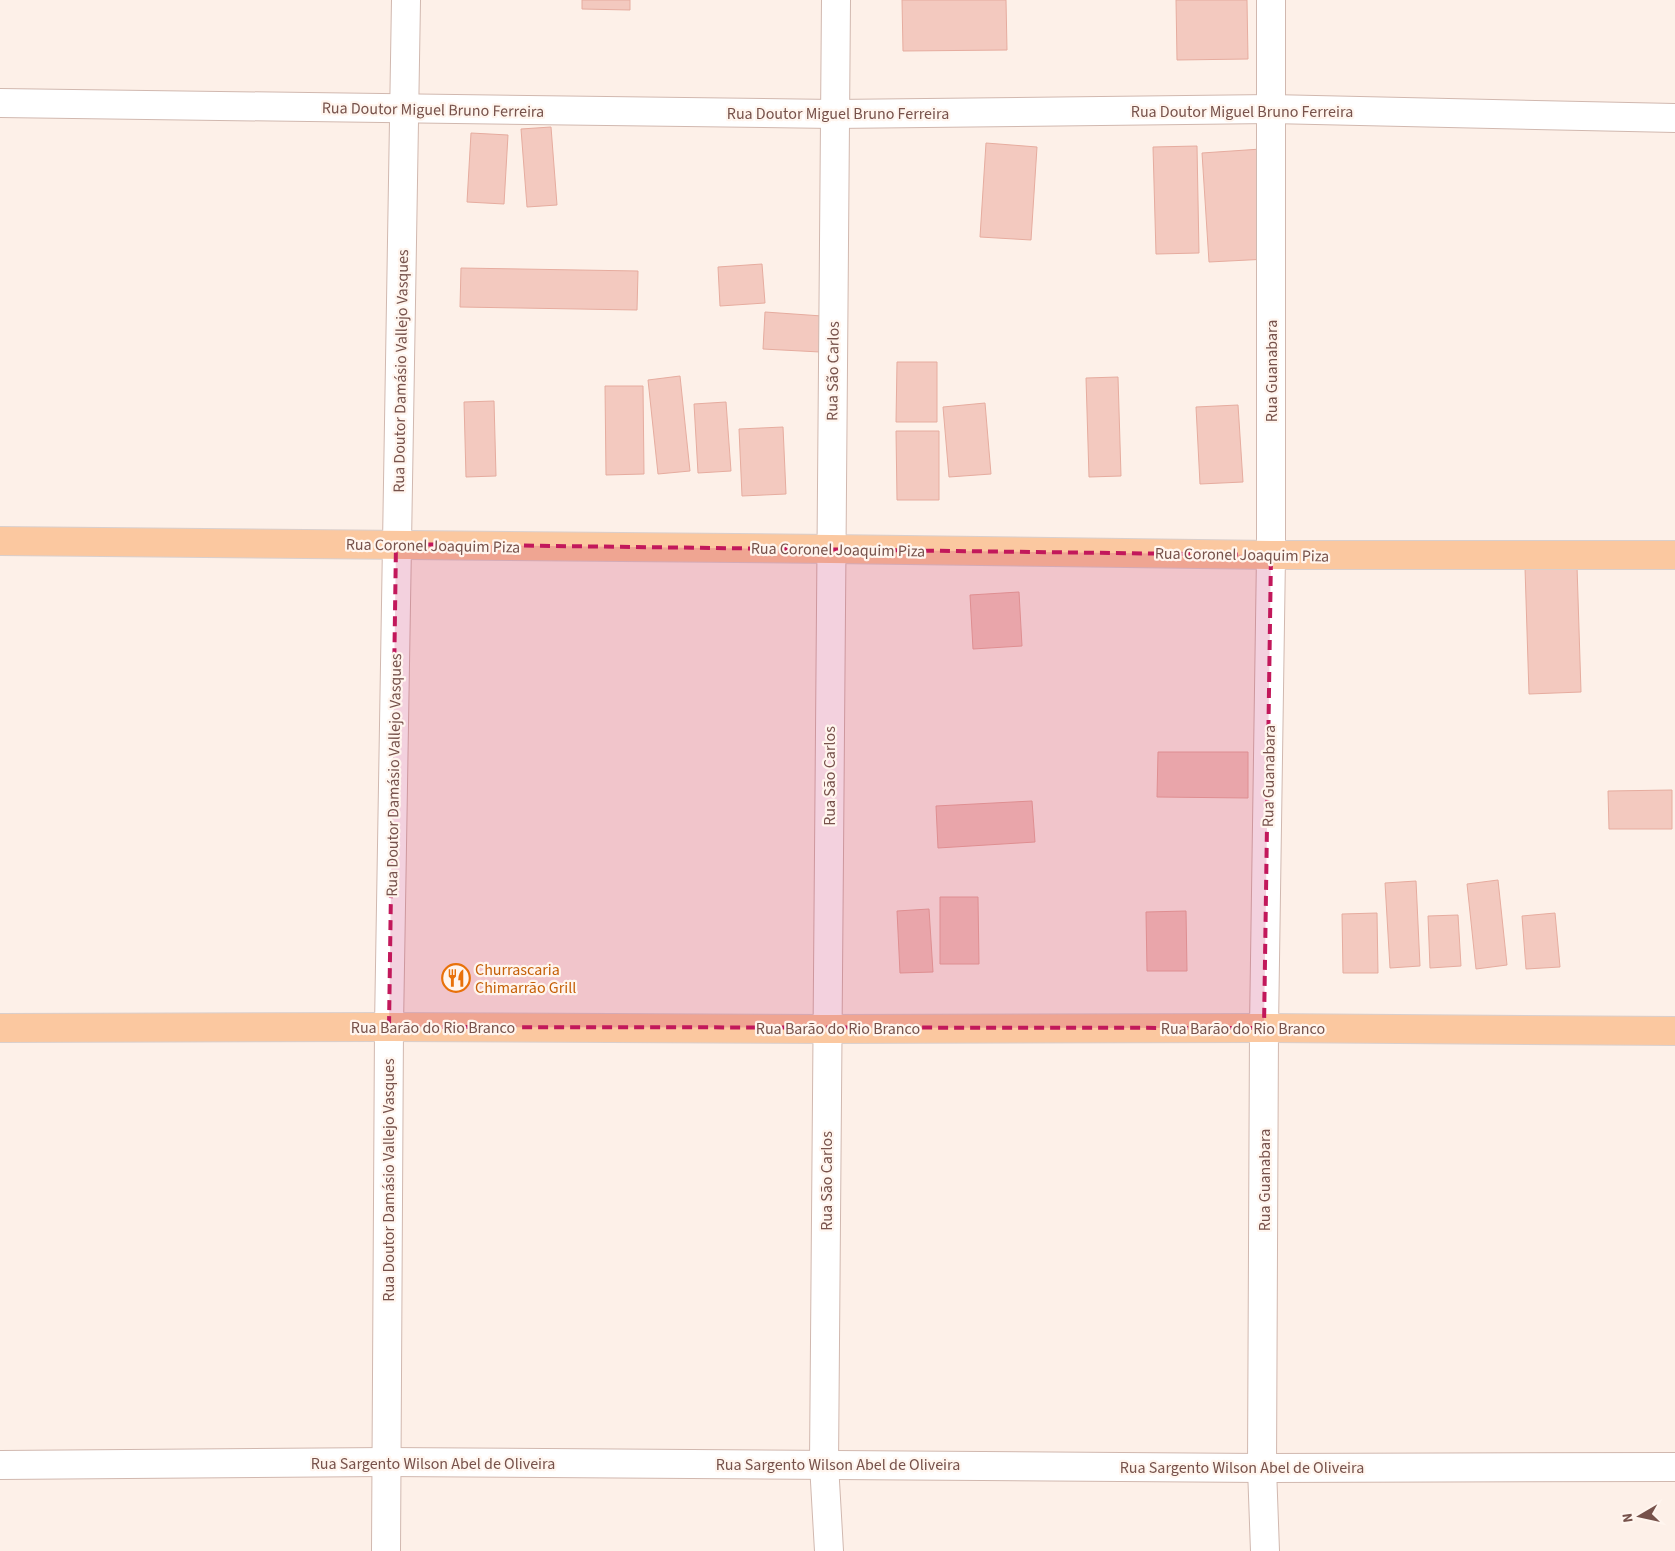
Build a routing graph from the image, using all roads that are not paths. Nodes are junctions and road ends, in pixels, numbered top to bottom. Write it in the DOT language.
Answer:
graph roads {
  1 [pos="406,0"];
  2 [pos="836,0"];
  3 [pos="1271,0"];
  4 [pos="0,103"];
  5 [pos="405,109"];
  6 [pos="1271,109"];
  7 [pos="834,114"];
  8 [pos="1675,118"];
  9 [pos="0,541"];
  10 [pos="396,544"];
  11 [pos="830,548"];
  12 [pos="1271,555"];
  13 [pos="1675,555"];
  14 [pos="389,1027"];
  15 [pos="0,1028"];
  16 [pos="1264,1028"];
  17 [pos="827,1029"];
  18 [pos="1675,1031"];
  19 [pos="386,1462"];
  20 [pos="824,1464"];
  21 [pos="0,1465"];
  22 [pos="1675,1467"];
  23 [pos="1262,1468"];
  24 [pos="386,1551"];
  25 [pos="829,1551"];
  26 [pos="1265,1551"];
  1 -- 5 [label="street, Rua Doutor Damásio Vallejo Vasques"];
  2 -- 7 [label="street, Rua São Carlos"];
  3 -- 6 [label="street, Rua Guanabara"];
  4 -- 5 [label="street, Rua Doutor Miguel Bruno Ferreira"];
  5 -- 7 [label="street, Rua Doutor Miguel Bruno Ferreira"];
  5 -- 10 [label="street, Rua Doutor Damásio Vallejo Vasques"];
  6 -- 7 [label="street, Rua Doutor Miguel Bruno Ferreira"];
  6 -- 8 [label="street, Rua Doutor Miguel Bruno Ferreira"];
  6 -- 12 [label="street, Rua Guanabara"];
  7 -- 11 [label="street, Rua São Carlos"];
  9 -- 10 [label="main road, Rua Coronel Joaquim Piza"];
  10 -- 11 [label="main road, Rua Coronel Joaquim Piza"];
  10 -- 14 [label="street, Rua Doutor Damásio Vallejo Vasques"];
  11 -- 12 [label="main road, Rua Coronel Joaquim Piza"];
  11 -- 17 [label="street, Rua São Carlos"];
  12 -- 13 [label="main road, Rua Coronel Joaquim Piza"];
  12 -- 16 [label="street, Rua Guanabara"];
  14 -- 15 [label="main road, Rua Barão do Rio Branco"];
  14 -- 17 [label="main road, Rua Barão do Rio Branco"];
  14 -- 19 [label="street, Rua Doutor Damásio Vallejo Vasques"];
  16 -- 17 [label="main road, Rua Barão do Rio Branco"];
  16 -- 18 [label="main road, Rua Barão do Rio Branco"];
  16 -- 23 [label="street, Rua Guanabara"];
  17 -- 20 [label="street, Rua São Carlos"];
  19 -- 20 [label="street, Rua Sargento Wilson Abel de Oliveira"];
  19 -- 21 [label="street, Rua Sargento Wilson Abel de Oliveira"];
  19 -- 24 [label="street, Rua Doutor Damásio Vallejo Vasques"];
  20 -- 23 [label="street, Rua Sargento Wilson Abel de Oliveira"];
  20 -- 25 [label="street, Rua São Carlos"];
  22 -- 23 [label="street, Rua Sargento Wilson Abel de Oliveira"];
  23 -- 26 [label="street, Rua Guanabara"];
}
